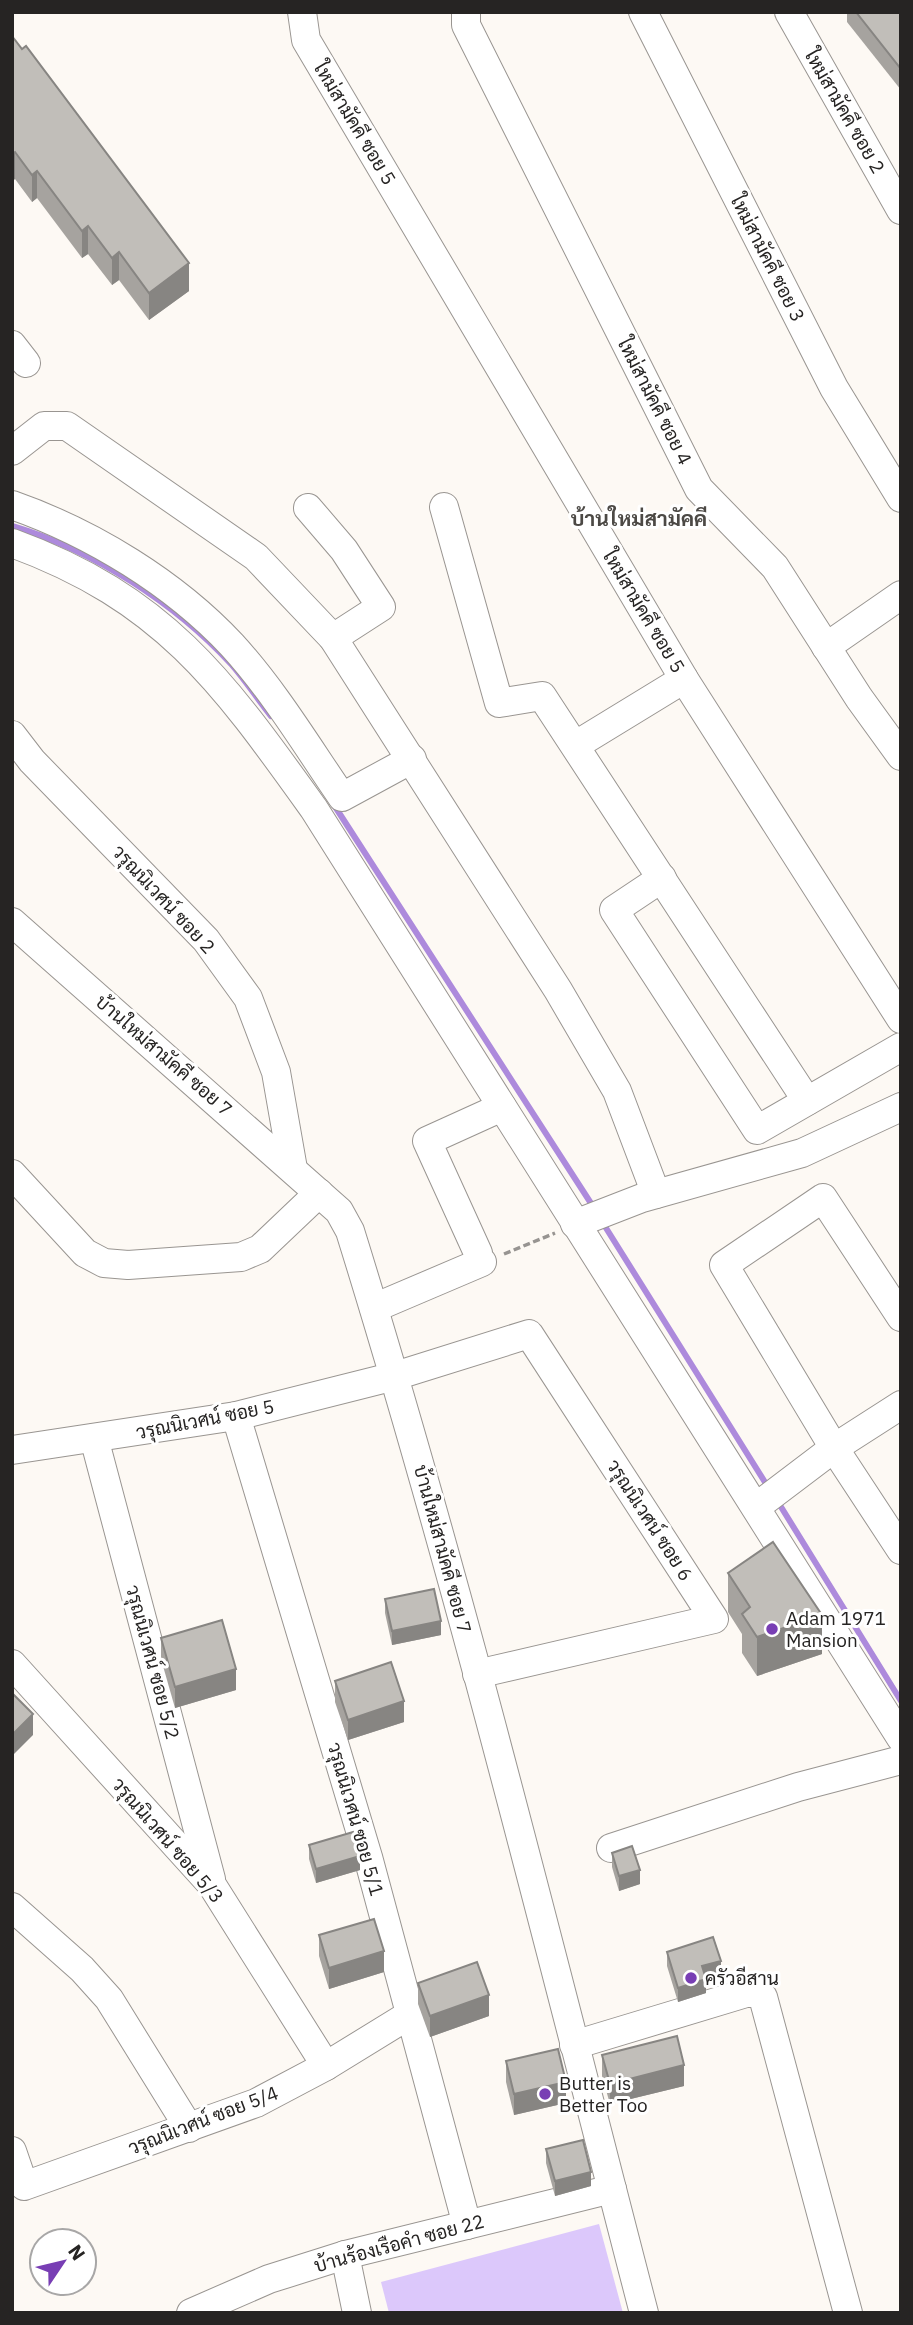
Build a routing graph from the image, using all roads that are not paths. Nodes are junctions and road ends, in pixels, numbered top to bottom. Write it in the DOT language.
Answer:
graph roads {
  1 [pos="302,12"];
  2 [pos="466,12"];
  3 [pos="643,12"];
  4 [pos="789,12"];
  5 [pos="901,210"];
  6 [pos="12,451"];
  7 [pos="901,498"];
  8 [pos="12,505"];
  9 [pos="444,507"];
  10 [pos="308,508"];
  11 [pos="12,543"];
  12 [pos="901,595"];
  13 [pos="333,638"];
  14 [pos="826,647"];
  15 [pos="684,679"];
  16 [pos="12,735"];
  17 [pos="576,745"];
  18 [pos="901,756"];
  19 [pos="412,759"];
  20 [pos="662,878"];
  21 [pos="12,922"];
  22 [pos="901,1019"];
  23 [pos="901,1047"];
  24 [pos="807,1101"];
  25 [pos="502,1107"];
  26 [pos="901,1107"];
  27 [pos="293,1169"];
  28 [pos="12,1174"];
  29 [pos="319,1193"];
  30 [pos="656,1194"];
  31 [pos="587,1220"];
  32 [pos="374,1308"];
  33 [pos="901,1317"];
  34 [pos="395,1376"];
  35 [pos="901,1405"];
  36 [pos="236,1416"];
  37 [pos="94,1438"];
  38 [pos="835,1448"];
  39 [pos="12,1450"];
  40 [pos="756,1507"];
  41 [pos="901,1550"];
  42 [pos="12,1664"];
  43 [pos="477,1674"];
  44 [pos="901,1738"];
  45 [pos="901,1760"];
  46 [pos="611,1848"];
  47 [pos="212,1885"];
  48 [pos="12,1907"];
  49 [pos="409,2015"];
  50 [pos="574,2045"];
  51 [pos="326,2066"];
  52 [pos="189,2128"];
  53 [pos="12,2151"];
  54 [pos="612,2189"];
  55 [pos="467,2225"];
  56 [pos="345,2255"];
  57 [pos="192,2313"];
  58 [pos="357,2313"];
  59 [pos="644,2313"];
  60 [pos="848,2313"];
  1 -- 15 [label="street, ใหม่สามัคคี ซอย 5"];
  2 -- 14 [label="street, ใหม่สามัคคี ซอย 4"];
  3 -- 7 [label="street, ใหม่สามัคคี ซอย 3"];
  4 -- 5 [label="street, ใหม่สามัคคี ซอย 2"];
  6 -- 13 [label="street"];
  8 -- 19 [label="street"];
  9 -- 17 [label="street"];
  10 -- 13 [label="street"];
  11 -- 25 [label="street"];
  12 -- 14 [label="street"];
  13 -- 19 [label="street"];
  14 -- 18 [label="street, ใหม่สามัคคี ซอย 4"];
  15 -- 17 [label="street"];
  15 -- 22 [label="street, ใหม่สามัคคี ซอย 5"];
  16 -- 27 [label="street, วรุณนิเวศน์ ซอย 2"];
  17 -- 20 [label="street"];
  19 -- 30 [label="street"];
  20 -- 24 [label="street"];
  20 -- 24 [label="street"];
  21 -- 27 [label="street, บ้านใหม่สามัคคี ซอย 7"];
  23 -- 24 [label="street"];
  25 -- 31 [label="street"];
  25 -- 32 [label="street"];
  26 -- 30 [label="street"];
  27 -- 29 [label="street, บ้านใหม่สามัคคี ซอย 7"];
  28 -- 29 [label="street"];
  29 -- 32 [label="street, บ้านใหม่สามัคคี ซอย 7"];
  30 -- 31 [label="street"];
  31 -- 40 [label="street"];
  32 -- 34 [label="street, บ้านใหม่สามัคคี ซอย 7"];
  33 -- 38 [label="street"];
  34 -- 36 [label="street, วรุณนิเวศน์ ซอย 5"];
  34 -- 43 [label="street, บ้านใหม่สามัคคี ซอย 7"];
  34 -- 43 [label="street, วรุณนิเวศน์ ซอย 6"];
  35 -- 38 [label="street"];
  36 -- 37 [label="street, วรุณนิเวศน์ ซอย 5"];
  36 -- 49 [label="street, วรุณนิเวศน์ ซอย 5/1"];
  37 -- 39 [label="street, วรุณนิเวศน์ ซอย 5"];
  37 -- 47 [label="street, วรุณนิเวศน์ ซอย 5/2"];
  38 -- 40 [label="street"];
  38 -- 41 [label="street"];
  40 -- 44 [label="street"];
  42 -- 47 [label="street, วรุณนิเวศน์ ซอย 5/3"];
  43 -- 50 [label="street, บ้านใหม่สามัคคี ซอย 7"];
  45 -- 46 [label="street"];
  47 -- 51 [label="street, วรุณนิเวศน์ ซอย 5/3"];
  48 -- 52 [label="street"];
  49 -- 51 [label="street, วรุณนิเวศน์ ซอย 5/4"];
  49 -- 55 [label="street, วรุณนิเวศน์ ซอย 5/1"];
  50 -- 54 [label="street, บ้านใหม่สามัคคี ซอย 7"];
  50 -- 60 [label="street"];
  51 -- 52 [label="street, วรุณนิเวศน์ ซอย 5/4"];
  52 -- 53 [label="street, วรุณนิเวศน์ ซอย 5/4"];
  54 -- 55 [label="street, บ้านร้องเรือคำ ซอย 22"];
  54 -- 59 [label="street, บ้านใหม่สามัคคี ซอย 7"];
  55 -- 56 [label="street, บ้านร้องเรือคำ ซอย 22"];
  56 -- 57 [label="street, บ้านร้องเรือคำ ซอย 22"];
  56 -- 58 [label="street"];
}
